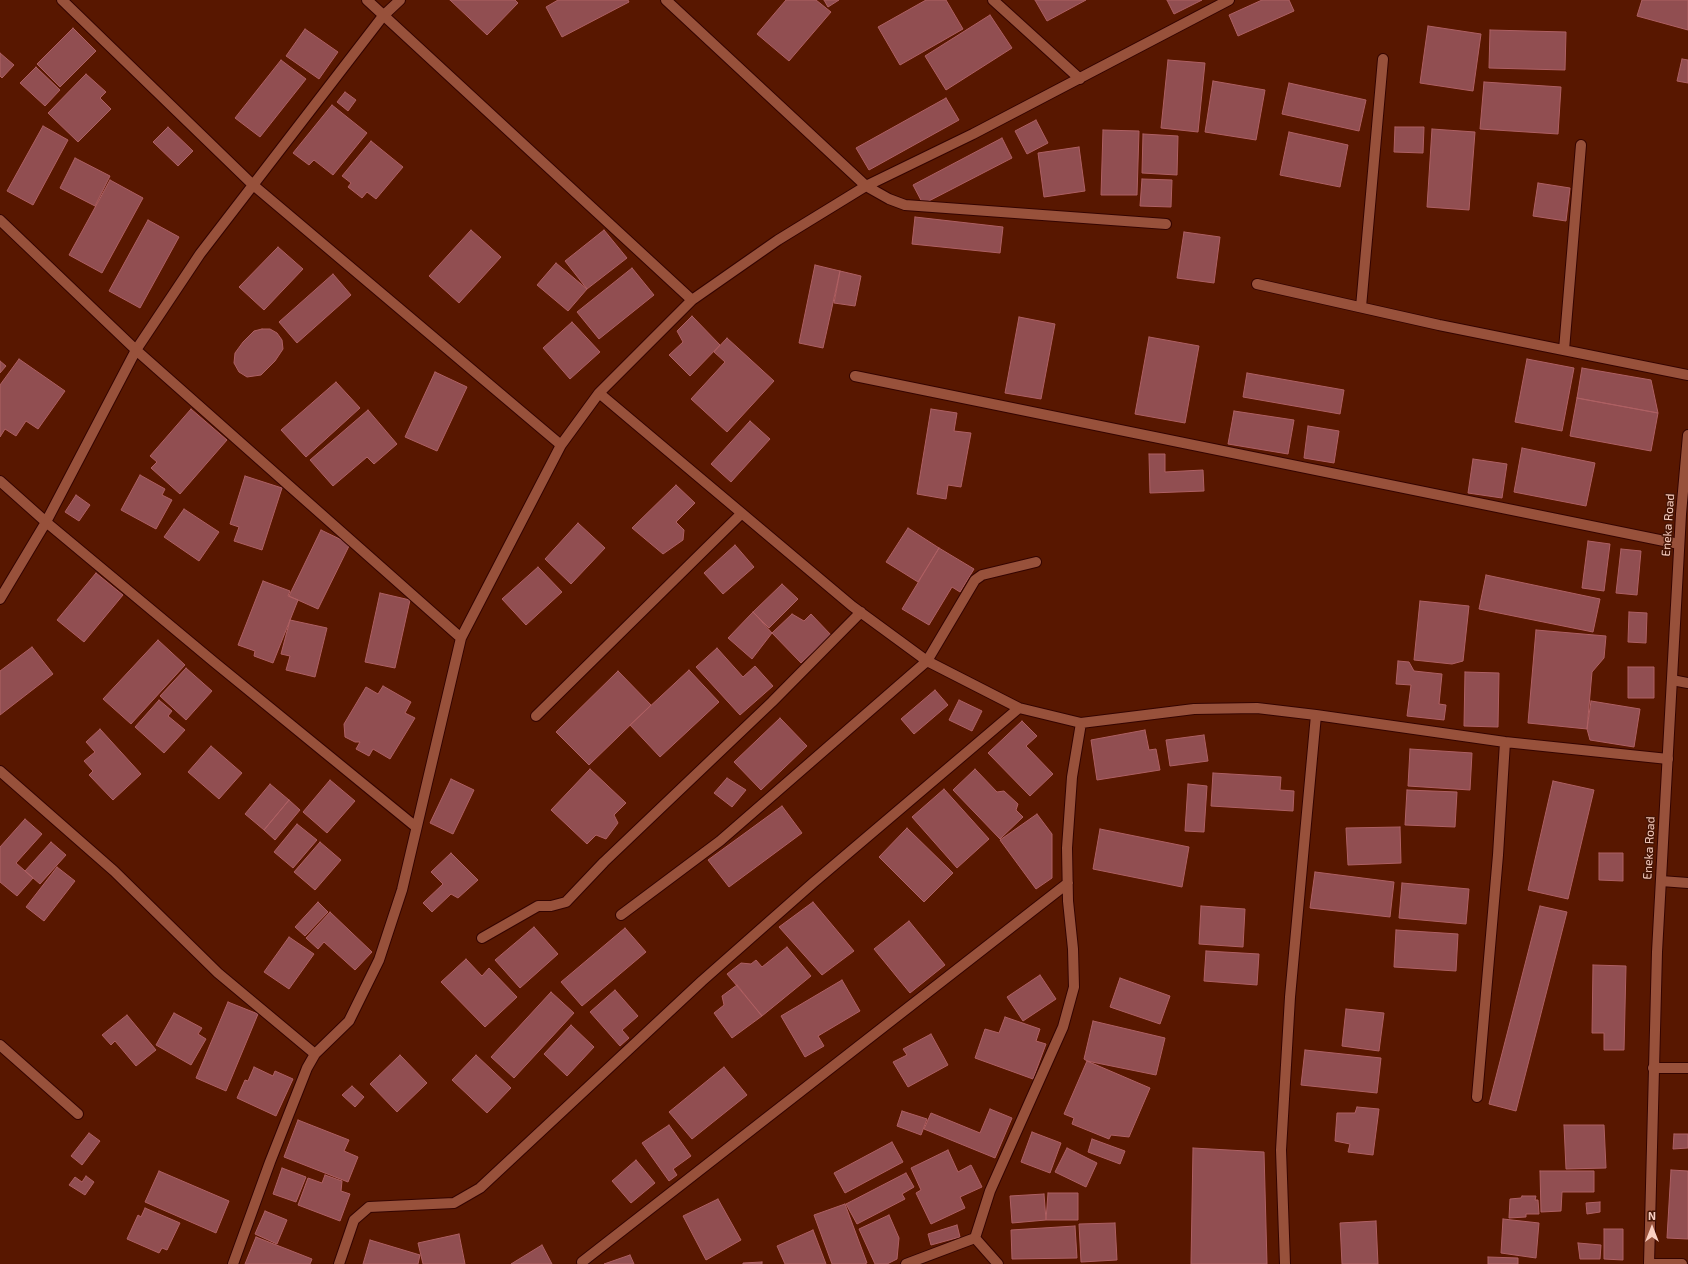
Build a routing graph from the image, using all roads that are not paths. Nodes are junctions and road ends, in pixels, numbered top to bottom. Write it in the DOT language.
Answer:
graph roads {
  1 [pos="62,0"];
  2 [pos="367,0"];
  3 [pos="400,0"];
  4 [pos="666,0"];
  5 [pos="993,0"];
  6 [pos="1229,0"];
  7 [pos="383,16"];
  8 [pos="1383,59"];
  9 [pos="1080,78"];
  10 [pos="1581,145"];
  11 [pos="252,184"];
  12 [pos="866,186"];
  13 [pos="0,220"];
  14 [pos="1166,224"];
  15 [pos="1258,284"];
  16 [pos="692,300"];
  17 [pos="1361,307"];
  18 [pos="136,350"];
  19 [pos="1564,350"];
  20 [pos="1688,375"];
  21 [pos="855,376"];
  22 [pos="599,393"];
  23 [pos="1688,435"];
  24 [pos="561,445"];
  25 [pos="0,481"];
  26 [pos="741,514"];
  27 [pos="46,522"];
  28 [pos="1679,544"];
  29 [pos="1036,562"];
  30 [pos="0,599"];
  31 [pos="861,612"];
  32 [pos="461,638"];
  33 [pos="927,661"];
  34 [pos="1672,680"];
  35 [pos="1688,683"];
  36 [pos="1019,708"];
  37 [pos="1316,715"];
  38 [pos="536,716"];
  39 [pos="1081,724"];
  40 [pos="1505,742"];
  41 [pos="1668,759"];
  42 [pos="0,771"];
  43 [pos="416,827"];
  44 [pos="1661,881"];
  45 [pos="1068,883"];
  46 [pos="1688,883"];
  47 [pos="621,915"];
  48 [pos="482,938"];
  49 [pos="0,1045"];
  50 [pos="315,1054"];
  51 [pos="1653,1068"];
  52 [pos="1688,1068"];
  53 [pos="1477,1096"];
  54 [pos="78,1114"];
  55 [pos="975,1238"];
  56 [pos="582,1262"];
  57 [pos="232,1264"];
  58 [pos="339,1264"];
  59 [pos="906,1264"];
  60 [pos="998,1264"];
  61 [pos="1285,1264"];
  62 [pos="1649,1264"];
  63 [pos="1682,1264"];
  1 -- 11 [label="street"];
  2 -- 7 [label="street"];
  3 -- 7 [label="street"];
  4 -- 12 [label="street"];
  5 -- 9 [label="street"];
  6 -- 9 [label="street"];
  7 -- 11 [label="street"];
  7 -- 16 [label="street"];
  8 -- 17 [label="street"];
  9 -- 12 [label="street"];
  10 -- 19 [label="street"];
  11 -- 18 [label="street"];
  11 -- 24 [label="street"];
  12 -- 14 [label="street"];
  12 -- 16 [label="street"];
  13 -- 18 [label="street"];
  15 -- 17 [label="street"];
  16 -- 22 [label="street"];
  17 -- 19 [label="street"];
  18 -- 27 [label="street"];
  18 -- 32 [label="street"];
  19 -- 20 [label="street"];
  21 -- 28 [label="street"];
  22 -- 24 [label="street"];
  22 -- 26 [label="street"];
  23 -- 28 [label="street, Eneka Road"];
  24 -- 32 [label="street"];
  25 -- 27 [label="street"];
  26 -- 31 [label="street"];
  26 -- 38 [label="street"];
  27 -- 30 [label="street"];
  27 -- 43 [label="street"];
  28 -- 34 [label="street, Eneka Road"];
  29 -- 33 [label="street"];
  31 -- 33 [label="street"];
  31 -- 48 [label="street"];
  32 -- 43 [label="street"];
  33 -- 36 [label="street"];
  33 -- 47 [label="street"];
  34 -- 35 [label="street"];
  34 -- 41 [label="street, Eneka Road"];
  36 -- 39 [label="street"];
  36 -- 58 [label="street"];
  37 -- 39 [label="street"];
  37 -- 40 [label="street"];
  37 -- 61 [label="street"];
  39 -- 45 [label="street"];
  40 -- 41 [label="street"];
  40 -- 53 [label="street"];
  41 -- 44 [label="street, Eneka Road"];
  42 -- 50 [label="street"];
  43 -- 50 [label="street"];
  44 -- 46 [label="street"];
  44 -- 51 [label="street, Eneka Road"];
  45 -- 55 [label="street"];
  45 -- 56 [label="street"];
  49 -- 54 [label="street"];
  50 -- 57 [label="street"];
  51 -- 52 [label="street"];
  51 -- 62 [label="street, Eneka Road"];
  55 -- 59 [label="street"];
  55 -- 60 [label="street"];
  62 -- 63 [label="street"];
}
